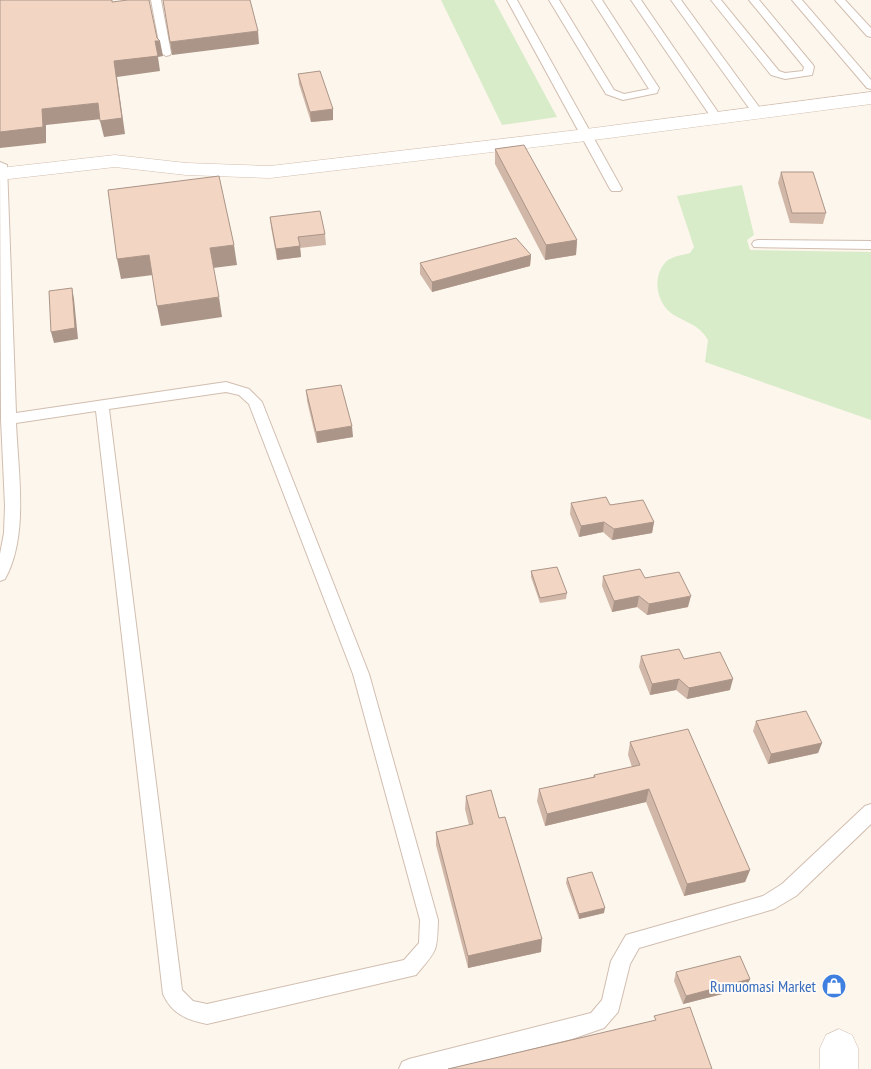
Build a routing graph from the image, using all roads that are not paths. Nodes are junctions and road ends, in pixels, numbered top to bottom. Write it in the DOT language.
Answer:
graph roads {
  1 [pos="156,0"];
  2 [pos="512,0"];
  3 [pos="554,0"];
  4 [pos="597,0"];
  5 [pos="636,0"];
  6 [pos="676,0"];
  7 [pos="716,0"];
  8 [pos="754,0"];
  9 [pos="798,0"];
  10 [pos="840,0"];
  11 [pos="871,34"];
  12 [pos="166,53"];
  13 [pos="871,86"];
  14 [pos="871,98"];
  15 [pos="754,107"];
  16 [pos="714,112"];
  17 [pos="582,129"];
  18 [pos="0,170"];
  19 [pos="616,189"];
  20 [pos="758,244"];
  21 [pos="871,245"];
  22 [pos="102,404"];
  23 [pos="8,419"];
  24 [pos="2,568"];
  25 [pos="871,812"];
  26 [pos="409,1069"];
  1 -- 12 [label="lane"];
  2 -- 17 [label="lane"];
  3 -- 4 [label="lane"];
  5 -- 16 [label="lane"];
  6 -- 15 [label="lane"];
  7 -- 8 [label="lane"];
  9 -- 13 [label="lane"];
  10 -- 11 [label="lane"];
  13 -- 15 [label="street"];
  14 -- 15 [label="street"];
  15 -- 16 [label="street"];
  16 -- 17 [label="street"];
  17 -- 18 [label="street"];
  17 -- 19 [label="lane"];
  18 -- 23 [label="lane"];
  20 -- 21 [label="lane"];
  22 -- 22 [label="lane"];
  22 -- 23 [label="lane"];
  23 -- 24 [label="lane"];
  25 -- 26 [label="lane"];
}
